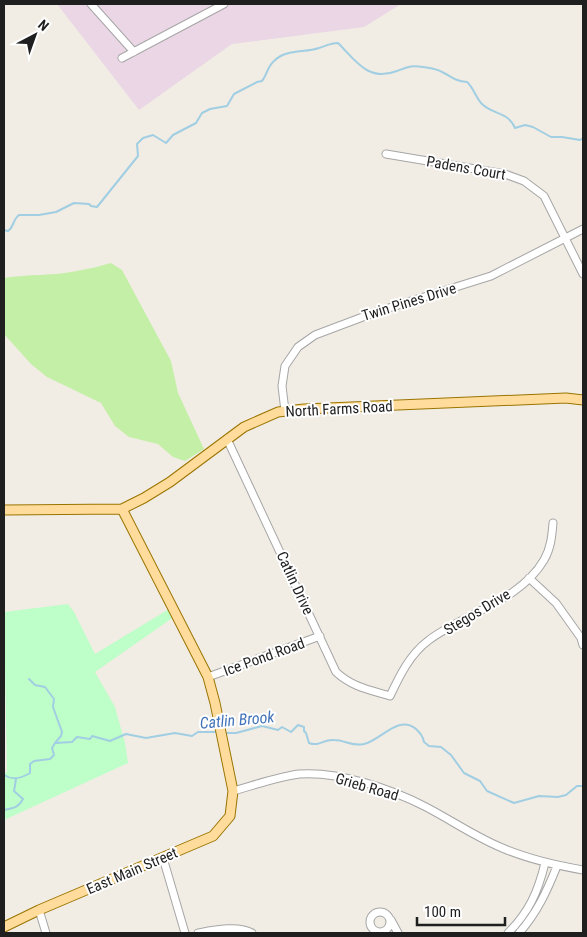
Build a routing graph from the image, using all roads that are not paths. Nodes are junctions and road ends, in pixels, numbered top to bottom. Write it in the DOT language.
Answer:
graph roads {
  1 [pos="91,4"];
  2 [pos="224,4"];
  3 [pos="134,52"];
  4 [pos="122,58"];
  5 [pos="386,154"];
  6 [pos="583,229"];
  7 [pos="565,238"];
  8 [pos="583,274"];
  9 [pos="583,400"];
  10 [pos="285,412"];
  11 [pos="227,439"];
  12 [pos="122,509"];
  13 [pos="4,510"];
  14 [pos="553,523"];
  15 [pos="530,578"];
  16 [pos="320,636"];
  17 [pos="583,645"];
  18 [pos="208,677"];
  19 [pos="390,696"];
  20 [pos="233,791"];
  21 [pos="164,858"];
  22 [pos="545,864"];
  23 [pos="556,866"];
  24 [pos="583,870"];
  25 [pos="39,910"];
  26 [pos="391,920"];
  27 [pos="4,927"];
  28 [pos="46,933"];
  29 [pos="185,933"];
  30 [pos="198,933"];
  31 [pos="252,933"];
  32 [pos="398,933"];
  33 [pos="508,933"];
  34 [pos="519,933"];
  1 -- 3 [label="street"];
  2 -- 3 [label="street"];
  3 -- 4 [label="street"];
  5 -- 7 [label="street, Padens Court"];
  6 -- 7 [label="street, Twin Pines Drive"];
  7 -- 8 [label="street, Padens Court"];
  7 -- 10 [label="street, Twin Pines Drive"];
  9 -- 10 [label="main road, North Farms Road"];
  10 -- 11 [label="main road, North Farms Road"];
  11 -- 12 [label="main road, North Farms Road"];
  11 -- 16 [label="street, Catlin Drive"];
  12 -- 13 [label="main road"];
  12 -- 18 [label="main road"];
  14 -- 15 [label="street, Stegos Drive"];
  15 -- 17 [label="street"];
  15 -- 19 [label="street, Stegos Drive"];
  16 -- 18 [label="street, Ice Pond Road"];
  16 -- 19 [label="street, Catlin Drive"];
  18 -- 20 [label="main road"];
  20 -- 21 [label="main road, East Main Street"];
  20 -- 22 [label="street, Grieb Road"];
  21 -- 25 [label="main road, East Main Street"];
  21 -- 29 [label="street"];
  22 -- 23 [label="street, Grieb Road"];
  22 -- 33 [label="street"];
  23 -- 24 [label="street, Grieb Road"];
  23 -- 34 [label="street"];
  25 -- 27 [label="main road, East Main Street"];
  25 -- 28 [label="street"];
  26 -- 32 [label="street"];
  30 -- 31 [label="street"];
}
